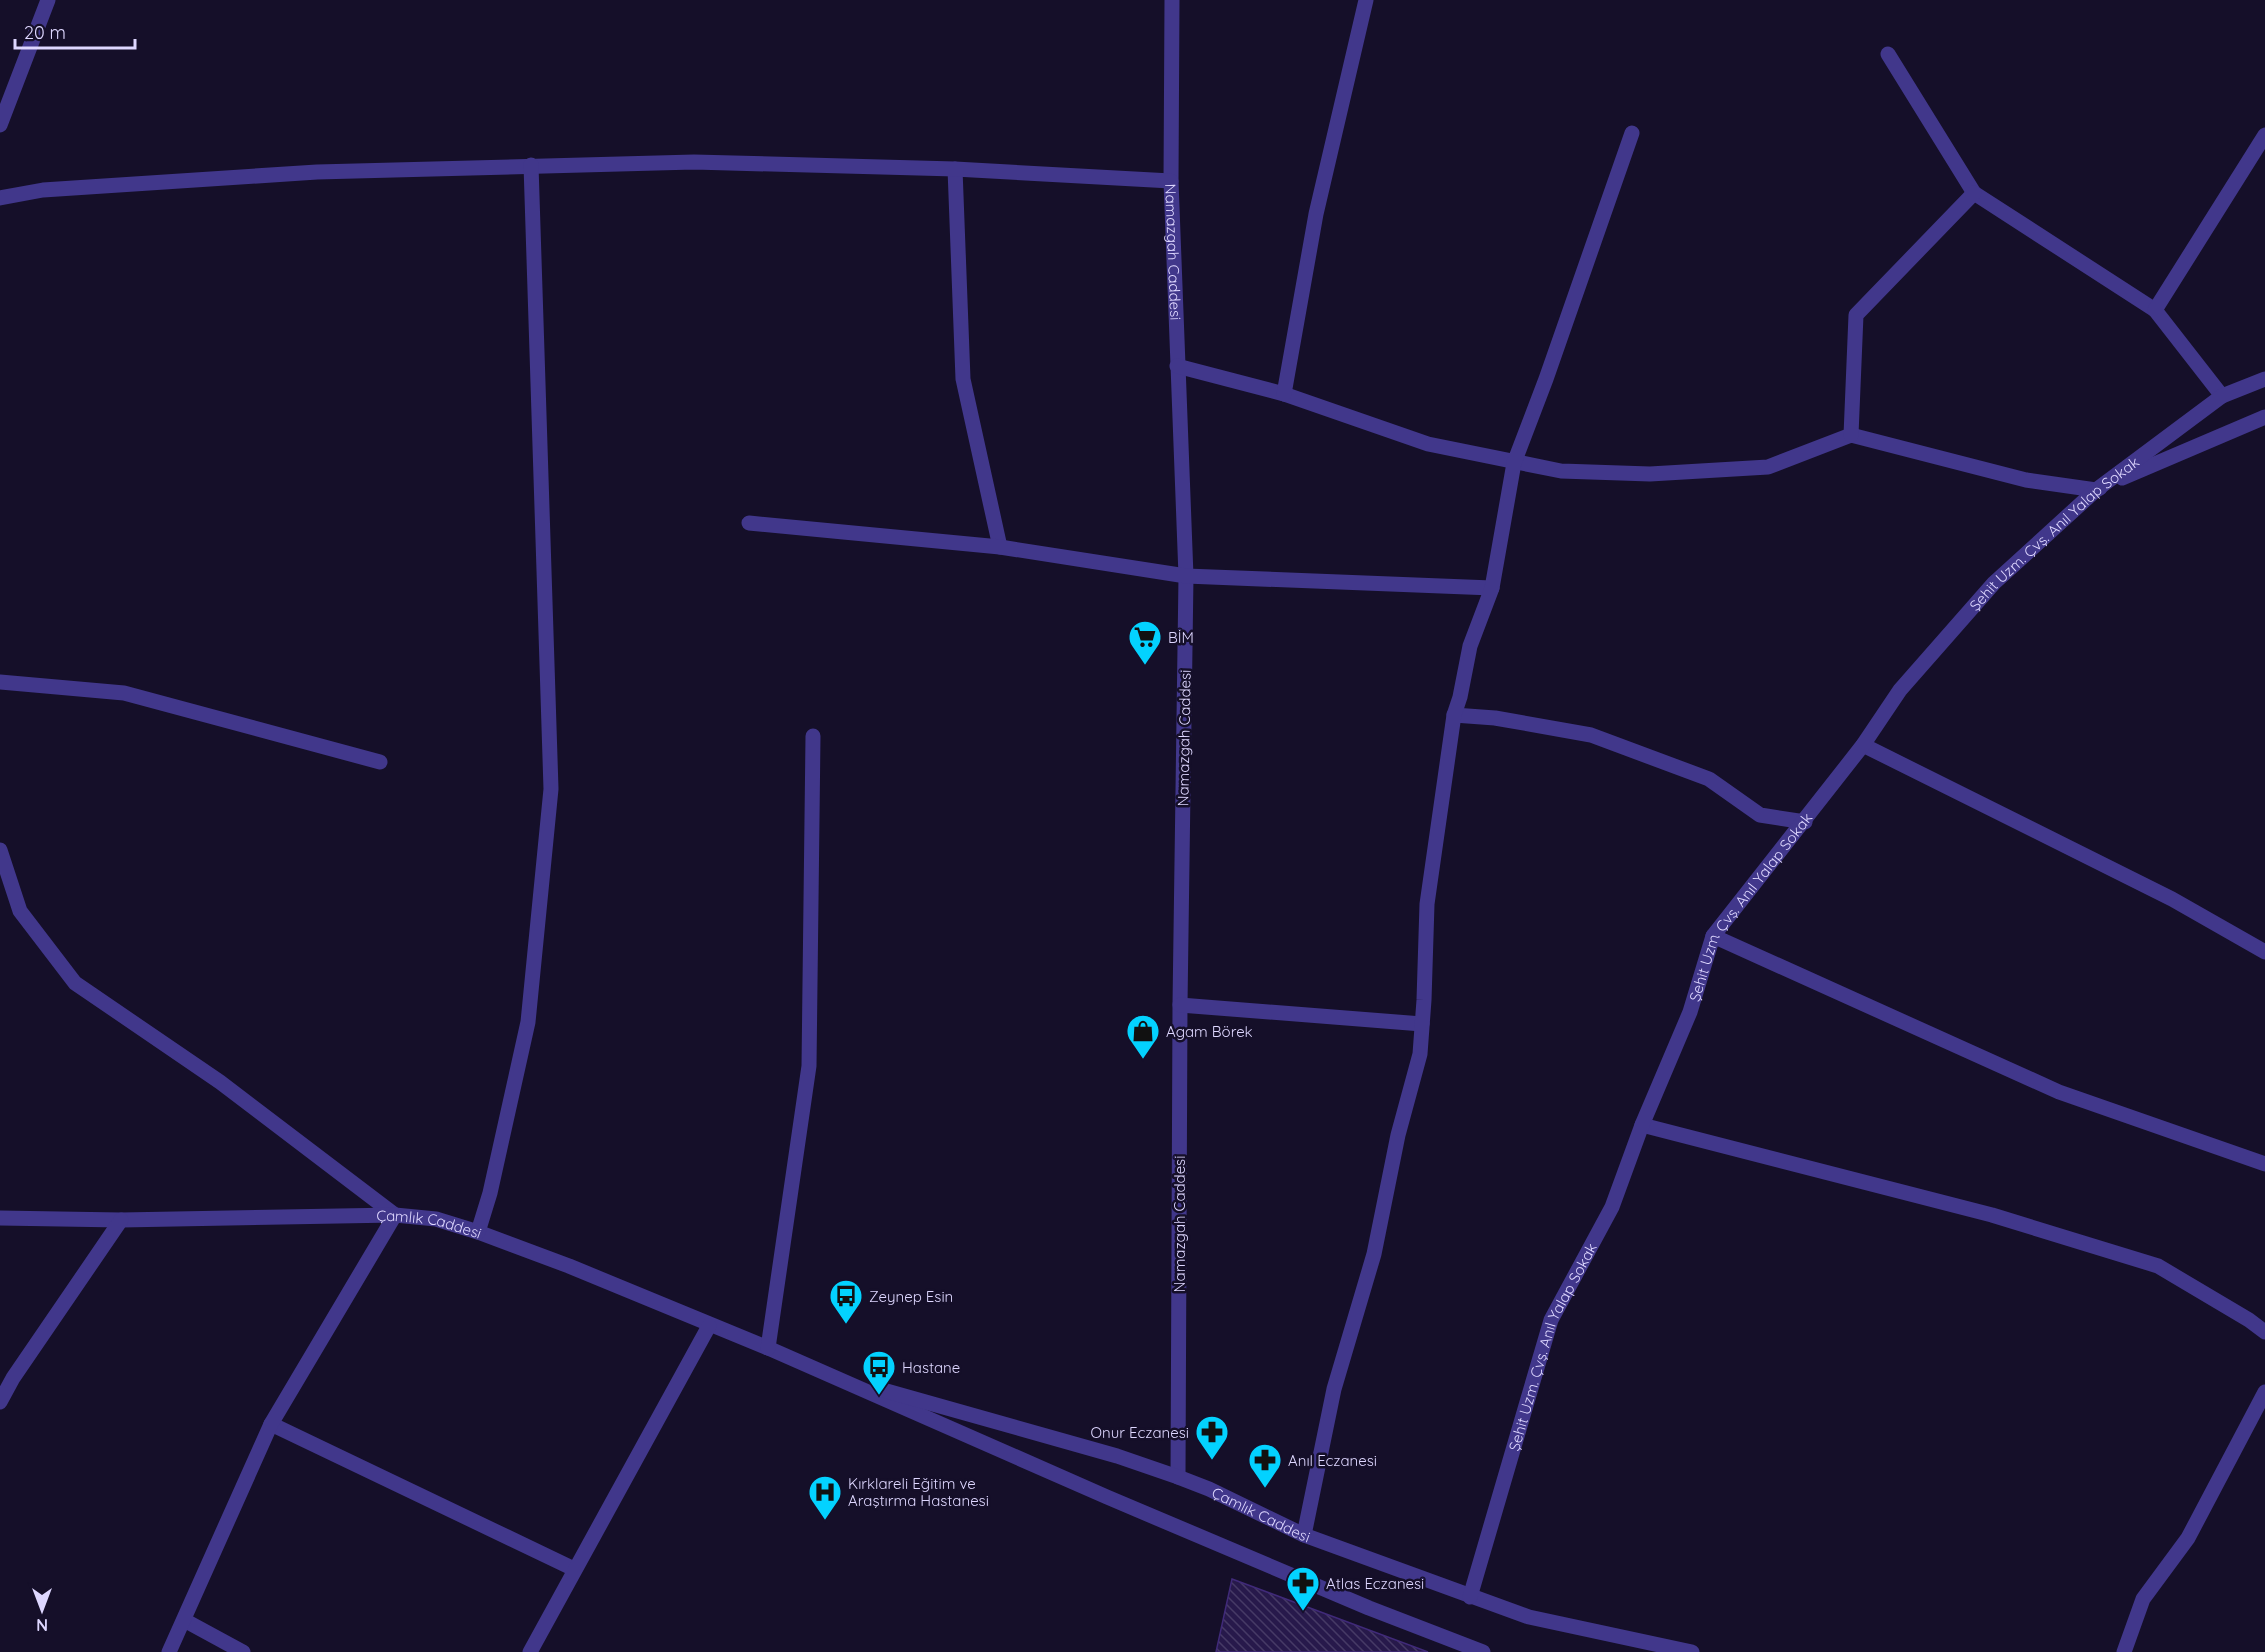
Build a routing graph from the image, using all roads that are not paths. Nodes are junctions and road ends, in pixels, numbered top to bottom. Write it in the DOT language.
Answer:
graph roads {
  1 [pos="48,0"];
  2 [pos="1172,0"];
  3 [pos="1366,0"];
  4 [pos="1888,54"];
  5 [pos="0,124"];
  6 [pos="1632,133"];
  7 [pos="2265,135"];
  8 [pos="531,165"];
  9 [pos="955,169"];
  10 [pos="1171,181"];
  11 [pos="1974,193"];
  12 [pos="0,198"];
  13 [pos="2156,310"];
  14 [pos="1177,366"];
  15 [pos="2265,379"];
  16 [pos="1284,394"];
  17 [pos="2222,396"];
  18 [pos="2265,417"];
  19 [pos="1851,435"];
  20 [pos="1514,463"];
  21 [pos="2096,490"];
  22 [pos="749,523"];
  23 [pos="1000,547"];
  24 [pos="1186,576"];
  25 [pos="1492,588"];
  26 [pos="0,682"];
  27 [pos="1454,715"];
  28 [pos="813,735"];
  29 [pos="1863,745"];
  30 [pos="380,762"];
  31 [pos="1805,822"];
  32 [pos="0,850"];
  33 [pos="1713,936"];
  34 [pos="2265,952"];
  35 [pos="1180,1005"];
  36 [pos="1422,1024"];
  37 [pos="1642,1125"];
  38 [pos="2265,1164"];
  39 [pos="395,1215"];
  40 [pos="0,1218"];
  41 [pos="121,1220"];
  42 [pos="478,1232"];
  43 [pos="709,1326"];
  44 [pos="2265,1332"];
  45 [pos="768,1348"];
  46 [pos="830,1376"];
  47 [pos="2265,1392"];
  48 [pos="0,1402"];
  49 [pos="271,1424"];
  50 [pos="1178,1477"];
  51 [pos="1304,1535"];
  52 [pos="574,1569"];
  53 [pos="1470,1596"];
  54 [pos="184,1620"];
  55 [pos="169,1652"];
  56 [pos="243,1652"];
  57 [pos="530,1652"];
  58 [pos="1483,1652"];
  59 [pos="1692,1652"];
  60 [pos="2124,1652"];
  1 -- 5 [label="street"];
  2 -- 10 [label="street, Namazgah Caddesi"];
  3 -- 16 [label="street"];
  4 -- 11 [label="street"];
  6 -- 20 [label="street"];
  7 -- 13 [label="street"];
  8 -- 9 [label="street"];
  8 -- 12 [label="street"];
  8 -- 42 [label="street"];
  9 -- 10 [label="street"];
  9 -- 23 [label="street"];
  10 -- 14 [label="street, Namazgah Caddesi"];
  11 -- 13 [label="street"];
  11 -- 19 [label="street"];
  13 -- 17 [label="street"];
  14 -- 16 [label="street"];
  14 -- 24 [label="street, Namazgah Caddesi"];
  15 -- 17 [label="street, Şehit Uzm. Çvş. Anıl Yalap Sokak"];
  16 -- 20 [label="street"];
  17 -- 21 [label="street, Şehit Uzm. Çvş. Anıl Yalap Sokak"];
  18 -- 21 [label="street"];
  19 -- 20 [label="street"];
  19 -- 21 [label="street"];
  20 -- 25 [label="street"];
  21 -- 29 [label="street, Şehit Uzm. Çvş. Anıl Yalap Sokak"];
  22 -- 23 [label="street"];
  23 -- 24 [label="street"];
  24 -- 25 [label="street"];
  24 -- 35 [label="street, Namazgah Caddesi"];
  25 -- 27 [label="street"];
  26 -- 30 [label="street"];
  27 -- 31 [label="street"];
  27 -- 36 [label="street"];
  28 -- 45 [label="street"];
  29 -- 31 [label="street, Şehit Uzm. Çvş. Anıl Yalap Sokak"];
  29 -- 34 [label="street"];
  31 -- 33 [label="street, Şehit Uzm. Çvş. Anıl Yalap Sokak"];
  32 -- 39 [label="street"];
  33 -- 37 [label="street, Şehit Uzm. Çvş. Anıl Yalap Sokak"];
  33 -- 38 [label="street"];
  35 -- 36 [label="street"];
  35 -- 50 [label="street, Namazgah Caddesi"];
  36 -- 51 [label="street"];
  37 -- 44 [label="street"];
  37 -- 53 [label="street, Şehit Uzm. Çvş. Anıl Yalap Sokak"];
  39 -- 41 [label="street, Çamlık Caddesi"];
  39 -- 42 [label="street, Çamlık Caddesi"];
  39 -- 49 [label="street"];
  40 -- 41 [label="street, Çamlık Caddesi"];
  41 -- 48 [label="street"];
  42 -- 43 [label="street, Çamlık Caddesi"];
  43 -- 45 [label="street, Çamlık Caddesi"];
  43 -- 52 [label="street"];
  45 -- 46 [label="street, Çamlık Caddesi"];
  46 -- 50 [label="street, Çamlık Caddesi"];
  46 -- 58 [label="street, Çamlık Caddesi"];
  47 -- 60 [label="street"];
  49 -- 52 [label="street"];
  49 -- 54 [label="street"];
  50 -- 51 [label="street, Çamlık Caddesi"];
  51 -- 53 [label="street, Çamlık Caddesi"];
  52 -- 57 [label="street"];
  53 -- 59 [label="street, Çamlık Caddesi"];
  54 -- 55 [label="street"];
  54 -- 56 [label="street"];
}
